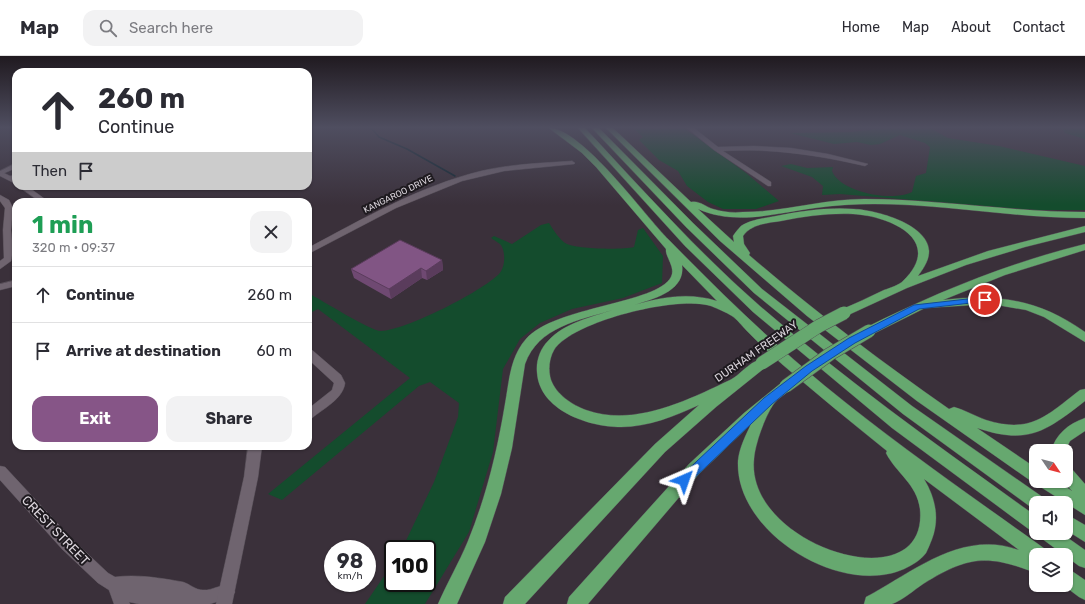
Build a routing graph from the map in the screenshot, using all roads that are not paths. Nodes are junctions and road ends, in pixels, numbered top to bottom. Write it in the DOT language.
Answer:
graph roads {
  1 [pos="585,154"];
  2 [pos="588,154"];
  3 [pos="605,154"];
  4 [pos="620,154"];
  5 [pos="638,154"];
  6 [pos="723,154"];
  7 [pos="817,154"];
  8 [pos="592,159"];
  9 [pos="572,163"];
  10 [pos="865,164"];
  11 [pos="12,167"];
  12 [pos="0,173"];
  13 [pos="12,177"];
  14 [pos="768,184"];
  15 [pos="28,190"];
  16 [pos="680,195"];
  17 [pos="0,197"];
  18 [pos="40,198"];
  19 [pos="1085,215"];
  20 [pos="1085,230"];
  21 [pos="12,240"];
  22 [pos="664,241"];
  23 [pos="1085,247"];
  24 [pos="312,249"];
  25 [pos="749,261"];
  26 [pos="0,266"];
  27 [pos="908,282"];
  28 [pos="12,284"];
  29 [pos="0,287"];
  30 [pos="917,307"];
  31 [pos="752,328"];
  32 [pos="1085,338"];
  33 [pos="312,356"];
  34 [pos="734,384"];
  35 [pos="910,388"];
  36 [pos="1085,394"];
  37 [pos="768,401"];
  38 [pos="312,412"];
  39 [pos="1085,424"];
  40 [pos="873,433"];
  41 [pos="1060,444"];
  42 [pos="254,450"];
  43 [pos="0,471"];
  44 [pos="1029,471"];
  45 [pos="1073,481"];
  46 [pos="1055,488"];
  47 [pos="1085,495"];
  48 [pos="1029,497"];
  49 [pos="1085,508"];
  50 [pos="1029,520"];
  51 [pos="1073,526"];
  52 [pos="1085,534"];
  53 [pos="1057,540"];
  54 [pos="1029,548"];
  55 [pos="1085,560"];
  56 [pos="1029,562"];
  57 [pos="1073,582"];
  58 [pos="1073,585"];
  59 [pos="1085,591"];
  60 [pos="118,594"];
  61 [pos="225,598"];
  62 [pos="447,604"];
  63 [pos="512,604"];
  64 [pos="576,604"];
  65 [pos="873,604"];
  1 -- 8 [label="highway"];
  2 -- 8 [label="highway"];
  3 -- 50 [label="highway"];
  4 -- 48 [label="highway"];
  5 -- 16 [label="highway"];
  6 -- 14 [label="street"];
  7 -- 10 [label="street"];
  8 -- 22 [label="highway"];
  9 -- 24 [label="street, KANGAROO DRIVE"];
  11 -- 12 [label="street"];
  12 -- 13 [label="street"];
  15 -- 18 [label="street"];
  16 -- 19 [label="highway"];
  16 -- 25 [label="highway"];
  17 -- 21 [label="street"];
  20 -- 27 [label="highway, DURHAM FREEWAY"];
  21 -- 26 [label="street"];
  22 -- 31 [label="highway"];
  22 -- 62 [label="highway"];
  23 -- 30 [label="highway"];
  25 -- 27 [label="highway"];
  25 -- 35 [label="highway"];
  27 -- 34 [label="highway, DURHAM FREEWAY, bridge"];
  28 -- 29 [label="street"];
  30 -- 32 [label="highway"];
  30 -- 37 [label="highway, bridge"];
  31 -- 34 [label="highway"];
  31 -- 40 [label="highway"];
  33 -- 38 [label="street"];
  34 -- 63 [label="highway, DURHAM FREEWAY"];
  35 -- 36 [label="highway"];
  35 -- 44 [label="highway"];
  37 -- 40 [label="highway"];
  37 -- 64 [label="highway"];
  39 -- 41 [label="highway"];
  40 -- 54 [label="highway"];
  42 -- 61 [label="street"];
  43 -- 60 [label="street, CREST STREET"];
  45 -- 47 [label="highway"];
  46 -- 49 [label="highway"];
  51 -- 52 [label="highway"];
  53 -- 55 [label="highway"];
  56 -- 65 [label="highway"];
  57 -- 59 [label="highway"];
  58 -- 59 [label="highway"];
  60 -- 61 [label="street, CREST STREET"];
}
